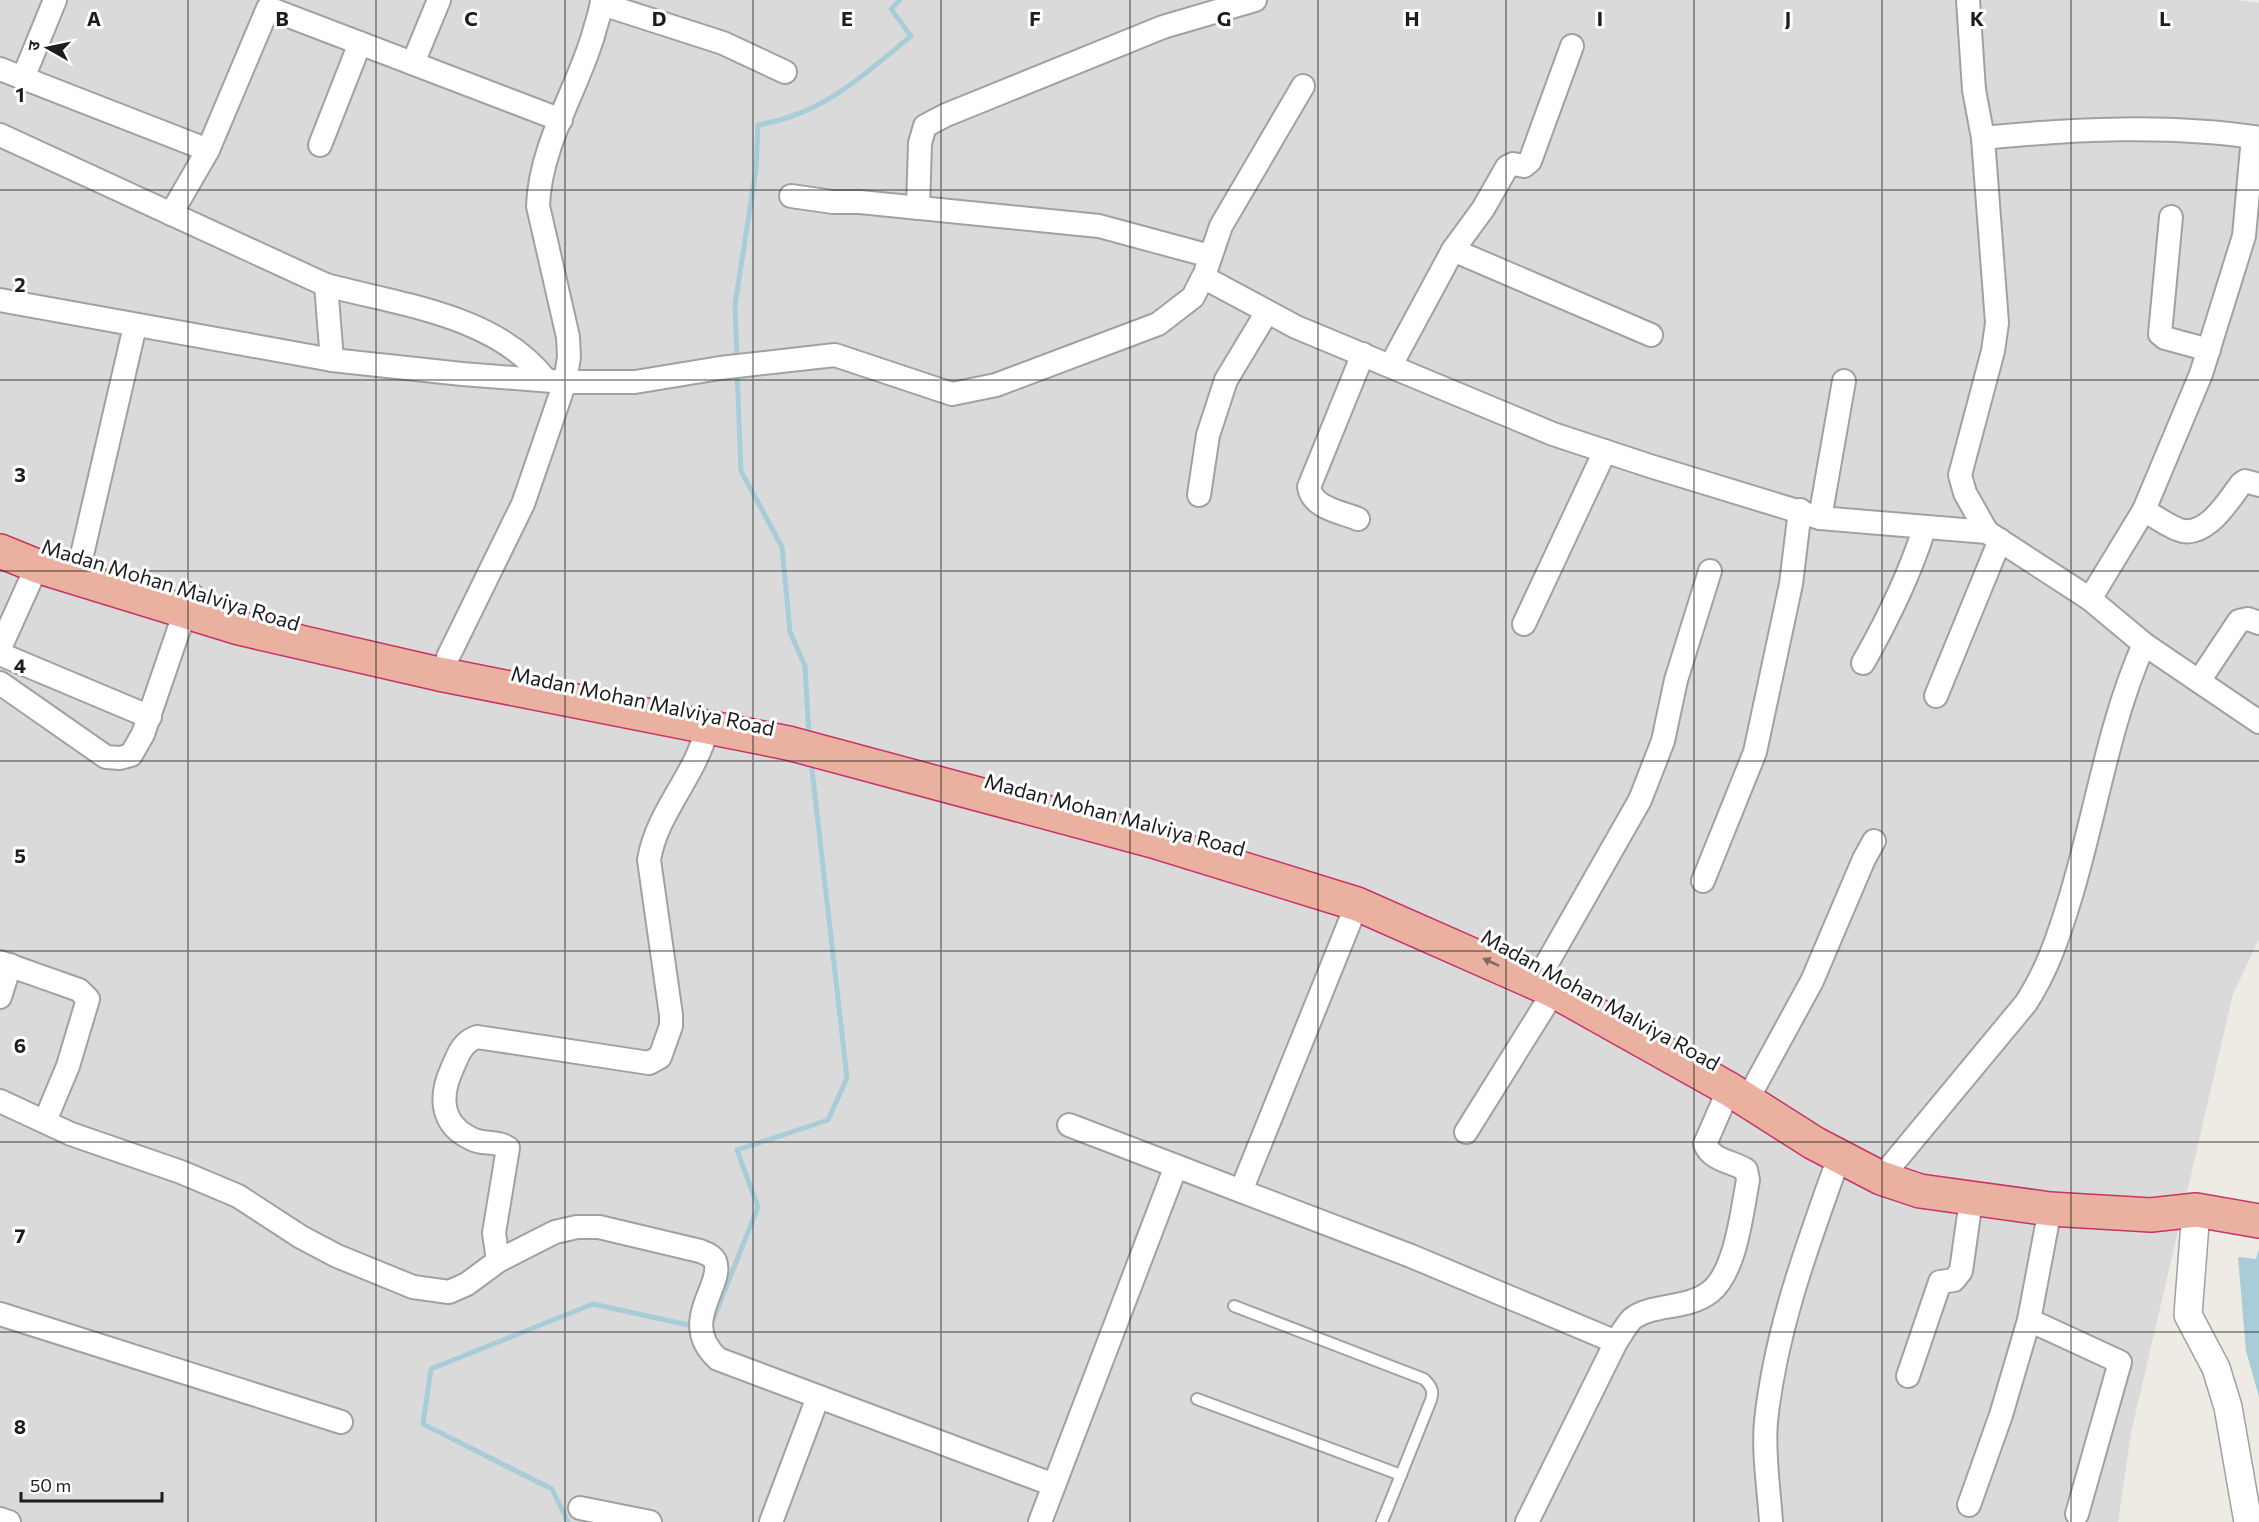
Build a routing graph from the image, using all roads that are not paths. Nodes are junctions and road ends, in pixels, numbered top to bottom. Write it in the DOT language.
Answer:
graph roads {
  1 [pos="55,0"];
  2 [pos="439,0"];
  3 [pos="1255,0"];
  4 [pos="1968,0"];
  5 [pos="602,2"];
  6 [pos="270,4"];
  7 [pos="360,43"];
  8 [pos="1572,46"];
  9 [pos="413,63"];
  10 [pos="0,69"];
  11 [pos="785,72"];
  12 [pos="23,78"];
  13 [pos="1303,86"];
  14 [pos="561,120"];
  15 [pos="0,135"];
  16 [pos="1983,138"];
  17 [pos="2256,138"];
  18 [pos="320,145"];
  19 [pos="208,150"];
  20 [pos="791,196"];
  21 [pos="918,208"];
  22 [pos="171,214"];
  23 [pos="2171,217"];
  24 [pos="1453,250"];
  25 [pos="1207,267"];
  26 [pos="326,285"];
  27 [pos="0,300"];
  28 [pos="1267,312"];
  29 [pos="135,326"];
  30 [pos="1651,335"];
  31 [pos="2209,350"];
  32 [pos="1363,354"];
  33 [pos="332,360"];
  34 [pos="1391,365"];
  35 [pos="556,381"];
  36 [pos="1844,381"];
  37 [pos="1605,451"];
  38 [pos="2259,485"];
  39 [pos="1199,495"];
  40 [pos="2144,510"];
  41 [pos="1810,514"];
  42 [pos="1358,519"];
  43 [pos="0,529"];
  44 [pos="1924,529"];
  45 [pos="1994,536"];
  46 [pos="0,551"];
  47 [pos="81,559"];
  48 [pos="37,566"];
  49 [pos="1710,571"];
  50 [pos="2090,599"];
  51 [pos="189,602"];
  52 [pos="2259,623"];
  53 [pos="1524,624"];
  54 [pos="2144,644"];
  55 [pos="0,648"];
  56 [pos="0,654"];
  57 [pos="448,657"];
  58 [pos="1863,663"];
  59 [pos="2199,681"];
  60 [pos="0,683"];
  61 [pos="1936,696"];
  62 [pos="150,717"];
  63 [pos="2259,722"];
  64 [pos="707,728"];
  65 [pos="788,738"];
  66 [pos="853,753"];
  67 [pos="1874,841"];
  68 [pos="1703,881"];
  69 [pos="1357,904"];
  70 [pos="5,963"];
  71 [pos="1550,978"];
  72 [pos="0,997"];
  73 [pos="1744,1092"];
  74 [pos="0,1101"];
  75 [pos="45,1121"];
  76 [pos="1070,1125"];
  77 [pos="1466,1131"];
  78 [pos="1839,1157"];
  79 [pos="1176,1166"];
  80 [pos="1886,1172"];
  81 [pos="1241,1191"];
  82 [pos="1971,1200"];
  83 [pos="2050,1209"];
  84 [pos="2189,1209"];
  85 [pos="2257,1221"];
  86 [pos="498,1261"];
  87 [pos="1234,1306"];
  88 [pos="0,1314"];
  89 [pos="2030,1320"];
  90 [pos="1616,1342"];
  91 [pos="1908,1376"];
  92 [pos="818,1397"];
  93 [pos="1197,1399"];
  94 [pos="341,1422"];
  95 [pos="1401,1475"];
  96 [pos="1054,1485"];
  97 [pos="1970,1505"];
  98 [pos="580,1508"];
  99 [pos="2077,1514"];
  100 [pos="0,1518"];
  101 [pos="9,1522"];
  102 [pos="650,1522"];
  103 [pos="771,1522"];
  104 [pos="1040,1522"];
  105 [pos="1382,1522"];
  106 [pos="1527,1522"];
  107 [pos="1771,1522"];
  108 [pos="2248,1522"];
  1 -- 12 [label="street"];
  2 -- 9 [label="street"];
  3 -- 21 [label="street"];
  4 -- 16 [label="street"];
  5 -- 11 [label="street"];
  5 -- 14 [label="street"];
  6 -- 7 [label="street"];
  6 -- 19 [label="street"];
  7 -- 9 [label="street"];
  7 -- 18 [label="street"];
  8 -- 24 [label="street"];
  9 -- 14 [label="street"];
  10 -- 12 [label="street"];
  12 -- 19 [label="street"];
  13 -- 25 [label="street"];
  14 -- 35 [label="street"];
  15 -- 22 [label="street"];
  16 -- 17 [label="street"];
  16 -- 45 [label="street"];
  17 -- 31 [label="street"];
  19 -- 22 [label="street"];
  20 -- 21 [label="street"];
  21 -- 25 [label="street"];
  22 -- 26 [label="street"];
  23 -- 31 [label="street"];
  24 -- 30 [label="street"];
  24 -- 34 [label="street"];
  25 -- 28 [label="street"];
  25 -- 35 [label="street"];
  26 -- 33 [label="street"];
  26 -- 35 [label="street"];
  27 -- 29 [label="street"];
  28 -- 32 [label="street"];
  28 -- 39 [label="street"];
  29 -- 33 [label="street"];
  29 -- 47 [label="street"];
  31 -- 40 [label="street"];
  32 -- 34 [label="street"];
  32 -- 42 [label="street"];
  33 -- 35 [label="street"];
  34 -- 37 [label="street"];
  35 -- 57 [label="street"];
  36 -- 41 [label="street"];
  37 -- 41 [label="street"];
  37 -- 53 [label="street"];
  38 -- 40 [label="street"];
  40 -- 50 [label="street"];
  41 -- 44 [label="street"];
  41 -- 68 [label="street"];
  43 -- 47 [label="highway, Madan Mohan Malviya Road"];
  44 -- 45 [label="street"];
  44 -- 58 [label="street"];
  45 -- 50 [label="street"];
  45 -- 61 [label="street"];
  46 -- 48 [label="highway, Madan Mohan Malviya Road"];
  47 -- 51 [label="highway, Madan Mohan Malviya Road"];
  48 -- 51 [label="highway, Madan Mohan Malviya Road"];
  48 -- 55 [label="street"];
  49 -- 71 [label="street"];
  50 -- 54 [label="street"];
  51 -- 57 [label="highway, Madan Mohan Malviya Road"];
  51 -- 62 [label="street"];
  51 -- 64 [label="highway, Madan Mohan Malviya Road"];
  52 -- 59 [label="street"];
  54 -- 59 [label="street"];
  54 -- 80 [label="street"];
  56 -- 62 [label="street"];
  57 -- 65 [label="highway, Madan Mohan Malviya Road"];
  59 -- 63 [label="street"];
  60 -- 62 [label="street"];
  64 -- 65 [label="highway, Madan Mohan Malviya Road"];
  64 -- 86 [label="street"];
  65 -- 66 [label="highway, Madan Mohan Malviya Road"];
  66 -- 69 [label="highway, Madan Mohan Malviya Road"];
  66 -- 71 [label="highway, Madan Mohan Malviya Road"];
  67 -- 73 [label="street"];
  71 -- 69 [label="highway, Madan Mohan Malviya Road, one-way"];
  69 -- 81 [label="street"];
  70 -- 72 [label="street"];
  70 -- 75 [label="street"];
  71 -- 73 [label="highway, Madan Mohan Malviya Road"];
  71 -- 77 [label="street"];
  73 -- 78 [label="highway, Madan Mohan Malviya Road"];
  73 -- 80 [label="highway, Madan Mohan Malviya Road"];
  73 -- 90 [label="street"];
  74 -- 75 [label="street"];
  75 -- 86 [label="street"];
  76 -- 79 [label="street"];
  78 -- 80 [label="highway, Madan Mohan Malviya Road"];
  78 -- 107 [label="street"];
  79 -- 81 [label="street"];
  79 -- 96 [label="street"];
  80 -- 82 [label="highway, Madan Mohan Malviya Road"];
  80 -- 84 [label="highway, Madan Mohan Malviya Road"];
  81 -- 90 [label="street"];
  82 -- 83 [label="highway, Madan Mohan Malviya Road"];
  82 -- 91 [label="street"];
  83 -- 84 [label="highway, Madan Mohan Malviya Road"];
  83 -- 89 [label="street"];
  84 -- 85 [label="highway, Madan Mohan Malviya Road"];
  84 -- 108 [label="street"];
  86 -- 92 [label="street"];
  87 -- 95 [label="lane"];
  88 -- 94 [label="street"];
  89 -- 97 [label="street"];
  89 -- 99 [label="street"];
  90 -- 106 [label="street"];
  92 -- 96 [label="street"];
  92 -- 103 [label="street"];
  93 -- 95 [label="lane"];
  95 -- 105 [label="lane"];
  96 -- 104 [label="street"];
  98 -- 102 [label="street"];
  100 -- 101 [label="street"];
}
